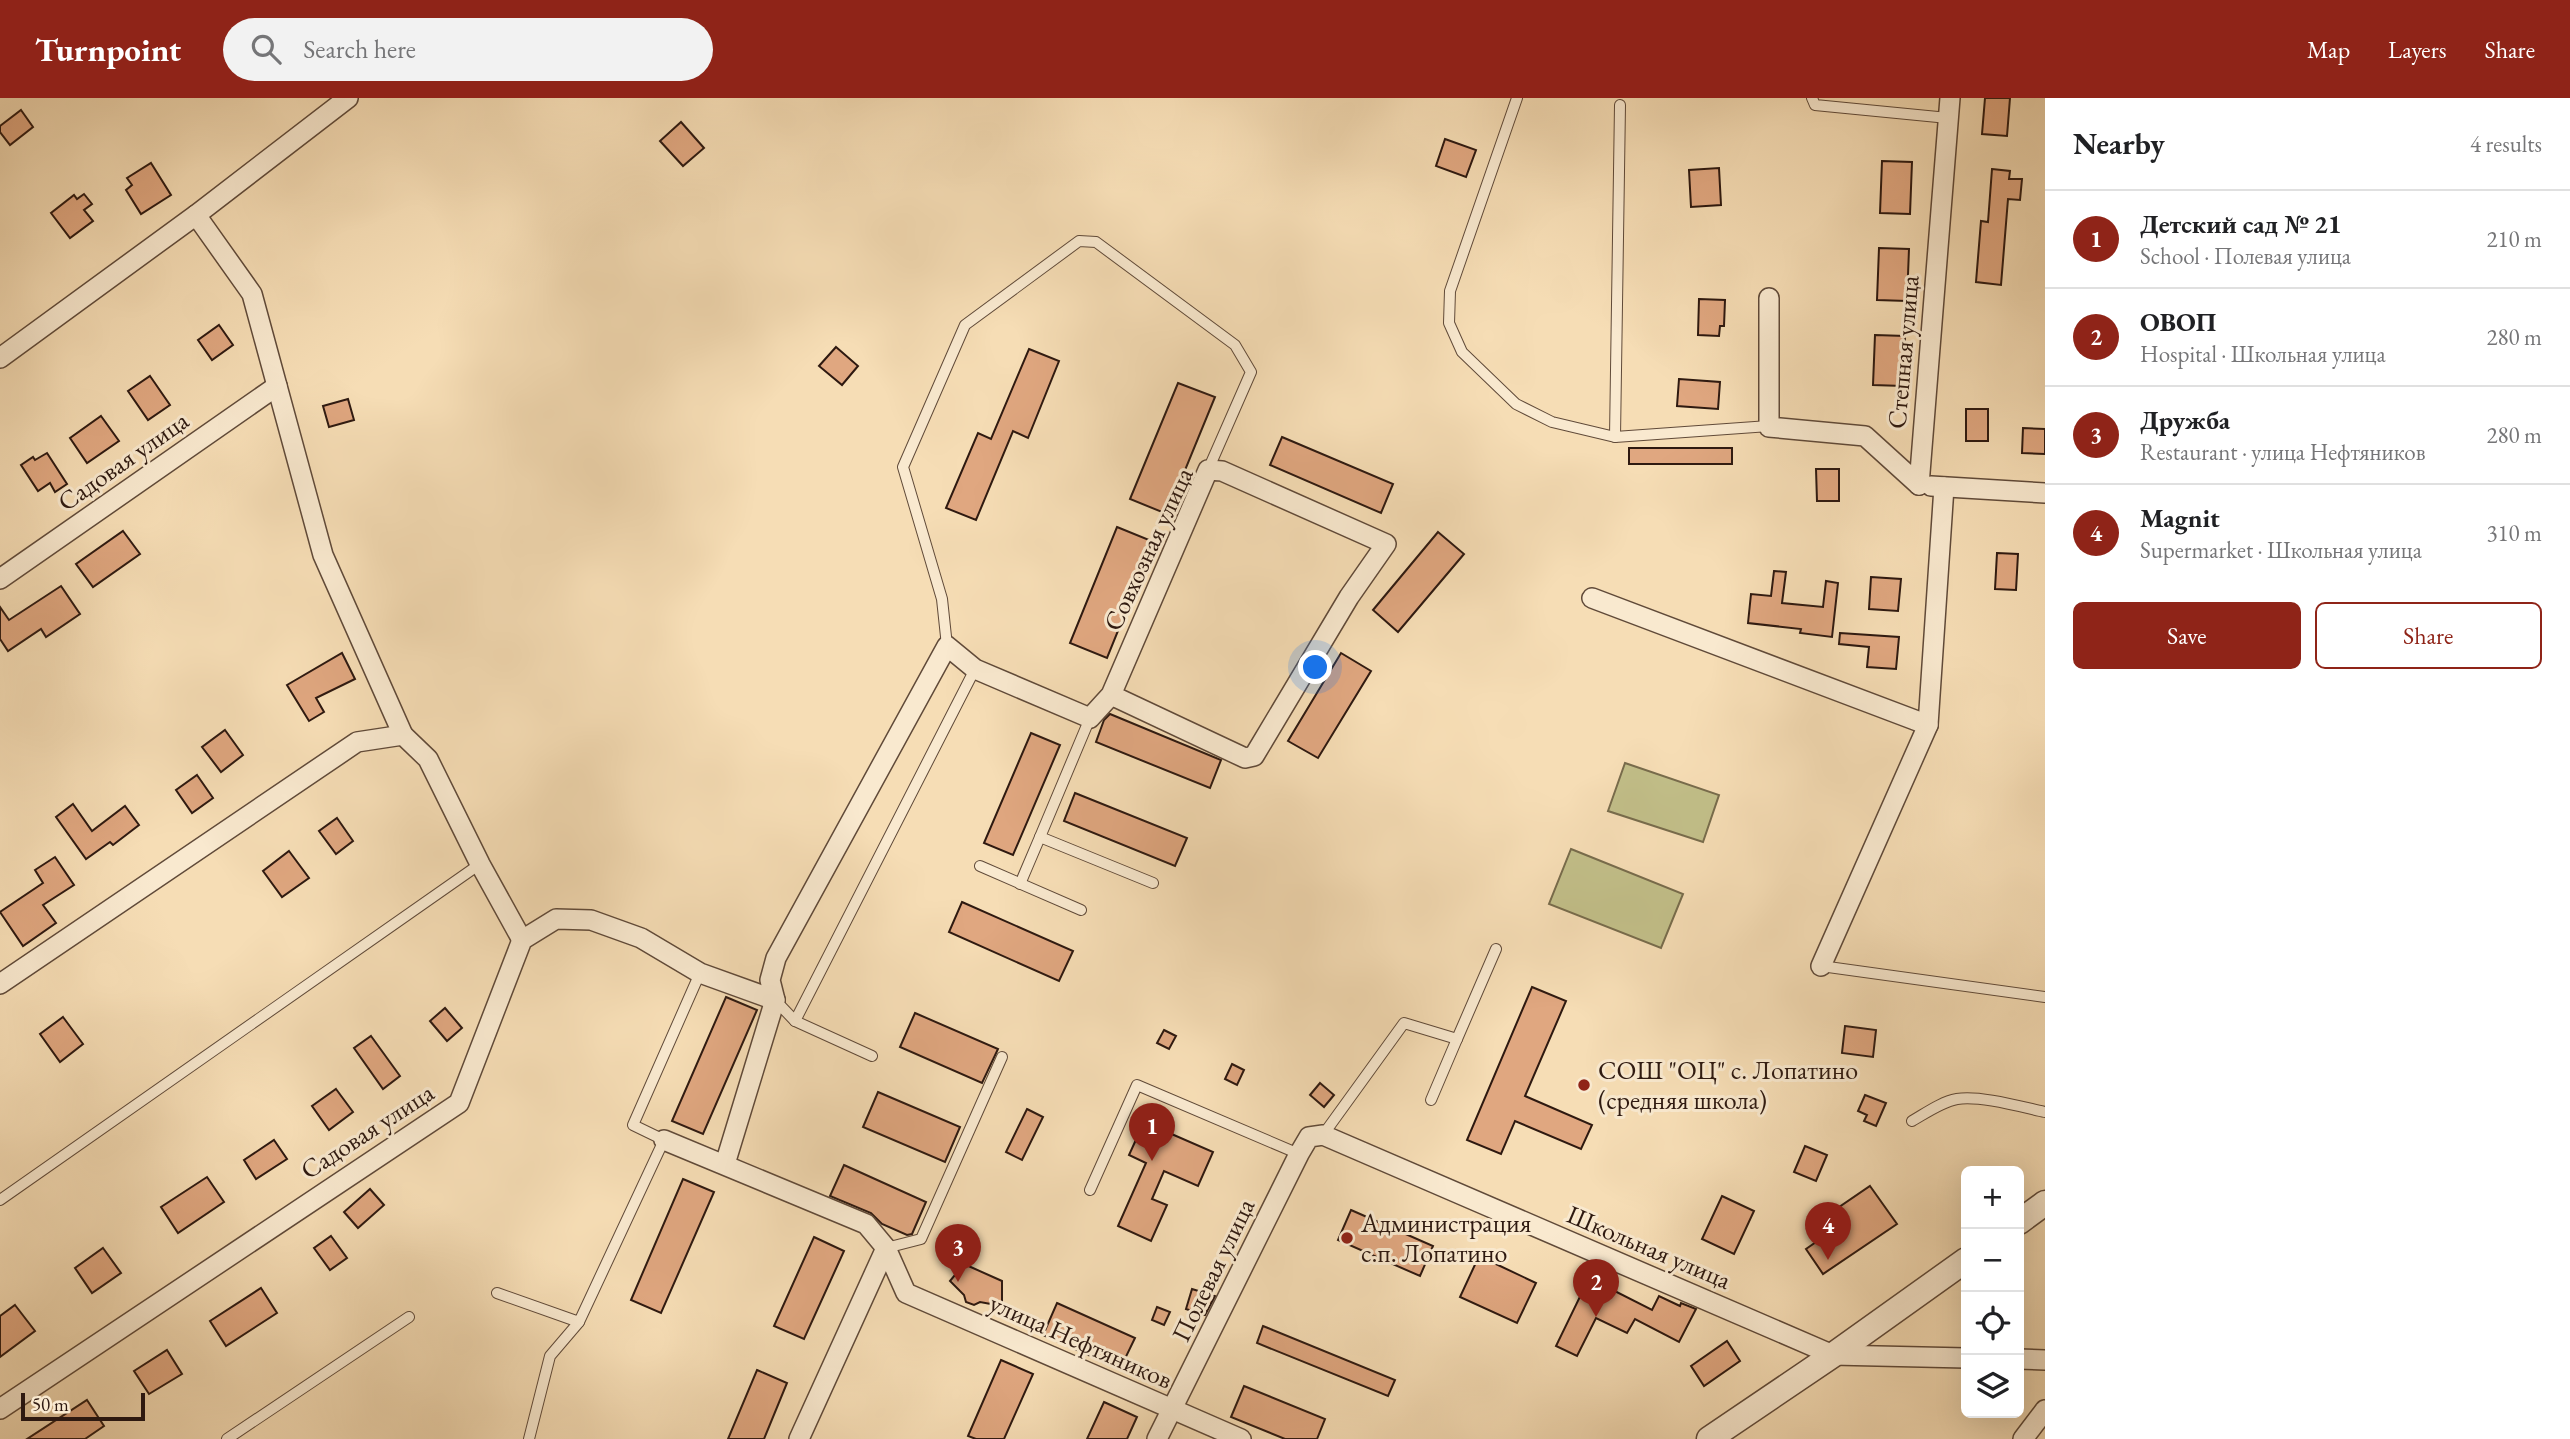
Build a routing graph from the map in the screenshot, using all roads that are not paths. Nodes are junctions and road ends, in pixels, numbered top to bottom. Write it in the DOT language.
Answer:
graph roads {
  1 [pos="348,98"];
  2 [pos="1517,98"];
  3 [pos="1812,98"];
  4 [pos="1620,105"];
  5 [pos="1949,108"];
  6 [pos="196,215"];
  7 [pos="1769,298"];
  8 [pos="0,358"];
  9 [pos="277,386"];
  10 [pos="1769,426"];
  11 [pos="1615,437"];
  12 [pos="1208,470"];
  13 [pos="1919,485"];
  14 [pos="1944,486"];
  15 [pos="2045,493"];
  16 [pos="0,579"];
  17 [pos="1592,598"];
  18 [pos="947,646"];
  19 [pos="975,669"];
  20 [pos="1111,695"];
  21 [pos="1090,718"];
  22 [pos="1928,725"];
  23 [pos="403,735"];
  24 [pos="1040,837"];
  25 [pos="480,864"];
  26 [pos="980,866"];
  27 [pos="1153,883"];
  28 [pos="1020,884"];
  29 [pos="1081,910"];
  30 [pos="522,940"];
  31 [pos="1496,949"];
  32 [pos="1821,965"];
  33 [pos="700,972"];
  34 [pos="0,984"];
  35 [pos="2045,997"];
  36 [pos="775,1000"];
  37 [pos="795,1021"];
  38 [pos="1457,1039"];
  39 [pos="872,1056"];
  40 [pos="1002,1057"];
  41 [pos="1432,1100"];
  42 [pos="2045,1112"];
  43 [pos="1912,1121"];
  44 [pos="1323,1135"];
  45 [pos="664,1140"];
  46 [pos="1299,1154"];
  47 [pos="725,1164"];
  48 [pos="1090,1190"];
  49 [pos="0,1200"];
  50 [pos="2045,1203"];
  51 [pos="2024,1218"];
  52 [pos="886,1248"];
  53 [pos="1961,1264"];
  54 [pos="497,1293"];
  55 [pos="409,1317"];
  56 [pos="579,1322"];
  57 [pos="1833,1355"];
  58 [pos="1961,1358"];
  59 [pos="2024,1359"];
  60 [pos="2045,1360"];
  61 [pos="0,1409"];
  62 [pos="1173,1410"];
  63 [pos="2045,1410"];
  64 [pos="227,1439"];
  65 [pos="529,1439"];
  66 [pos="799,1439"];
  67 [pos="1157,1439"];
  68 [pos="1241,1439"];
  69 [pos="1709,1439"];
  70 [pos="2023,1439"];
  1 -- 6 [label="street"];
  2 -- 11 [label="lane"];
  3 -- 5 [label="lane"];
  4 -- 11 [label="lane"];
  5 -- 13 [label="street, Степная улица"];
  6 -- 8 [label="street"];
  6 -- 9 [label="street"];
  7 -- 10 [label="street"];
  9 -- 16 [label="street, Садовая улица"];
  9 -- 23 [label="street"];
  10 -- 11 [label="lane"];
  10 -- 13 [label="street"];
  12 -- 18 [label="lane"];
  12 -- 20 [label="street, Совхозная улица"];
  12 -- 20 [label="street, Совхозная улица"];
  13 -- 14 [label="street"];
  14 -- 15 [label="street"];
  14 -- 22 [label="street"];
  17 -- 22 [label="street"];
  18 -- 19 [label="street"];
  18 -- 36 [label="street"];
  19 -- 21 [label="street"];
  19 -- 37 [label="lane"];
  20 -- 21 [label="street, Совхозная улица"];
  21 -- 24 [label="lane"];
  22 -- 32 [label="street"];
  23 -- 25 [label="street"];
  23 -- 34 [label="street"];
  24 -- 27 [label="lane"];
  24 -- 28 [label="lane"];
  25 -- 30 [label="street"];
  25 -- 49 [label="lane"];
  26 -- 28 [label="lane"];
  28 -- 29 [label="lane"];
  30 -- 33 [label="street"];
  30 -- 61 [label="street, Садовая улица"];
  31 -- 38 [label="lane"];
  32 -- 35 [label="lane"];
  33 -- 36 [label="street"];
  33 -- 45 [label="lane"];
  36 -- 37 [label="lane"];
  36 -- 47 [label="street"];
  37 -- 39 [label="lane"];
  38 -- 41 [label="lane"];
  38 -- 44 [label="lane"];
  40 -- 52 [label="lane"];
  42 -- 43 [label="lane"];
  44 -- 46 [label="street, Полевая улица"];
  44 -- 57 [label="street, Школьная улица"];
  45 -- 47 [label="street, улица Нефтяников"];
  45 -- 56 [label="lane"];
  46 -- 48 [label="lane"];
  46 -- 62 [label="street, Полевая улица"];
  47 -- 52 [label="street, улица Нефтяников"];
  50 -- 51 [label="street"];
  52 -- 62 [label="street, улица Нефтяников"];
  52 -- 66 [label="street"];
  53 -- 57 [label="street"];
  54 -- 56 [label="lane"];
  55 -- 64 [label="lane"];
  56 -- 65 [label="lane"];
  57 -- 58 [label="street, Школьная улица"];
  57 -- 69 [label="street"];
  59 -- 60 [label="street"];
  62 -- 67 [label="street, Полевая улица"];
  62 -- 68 [label="street, улица Нефтяников"];
  63 -- 70 [label="street"];
}
